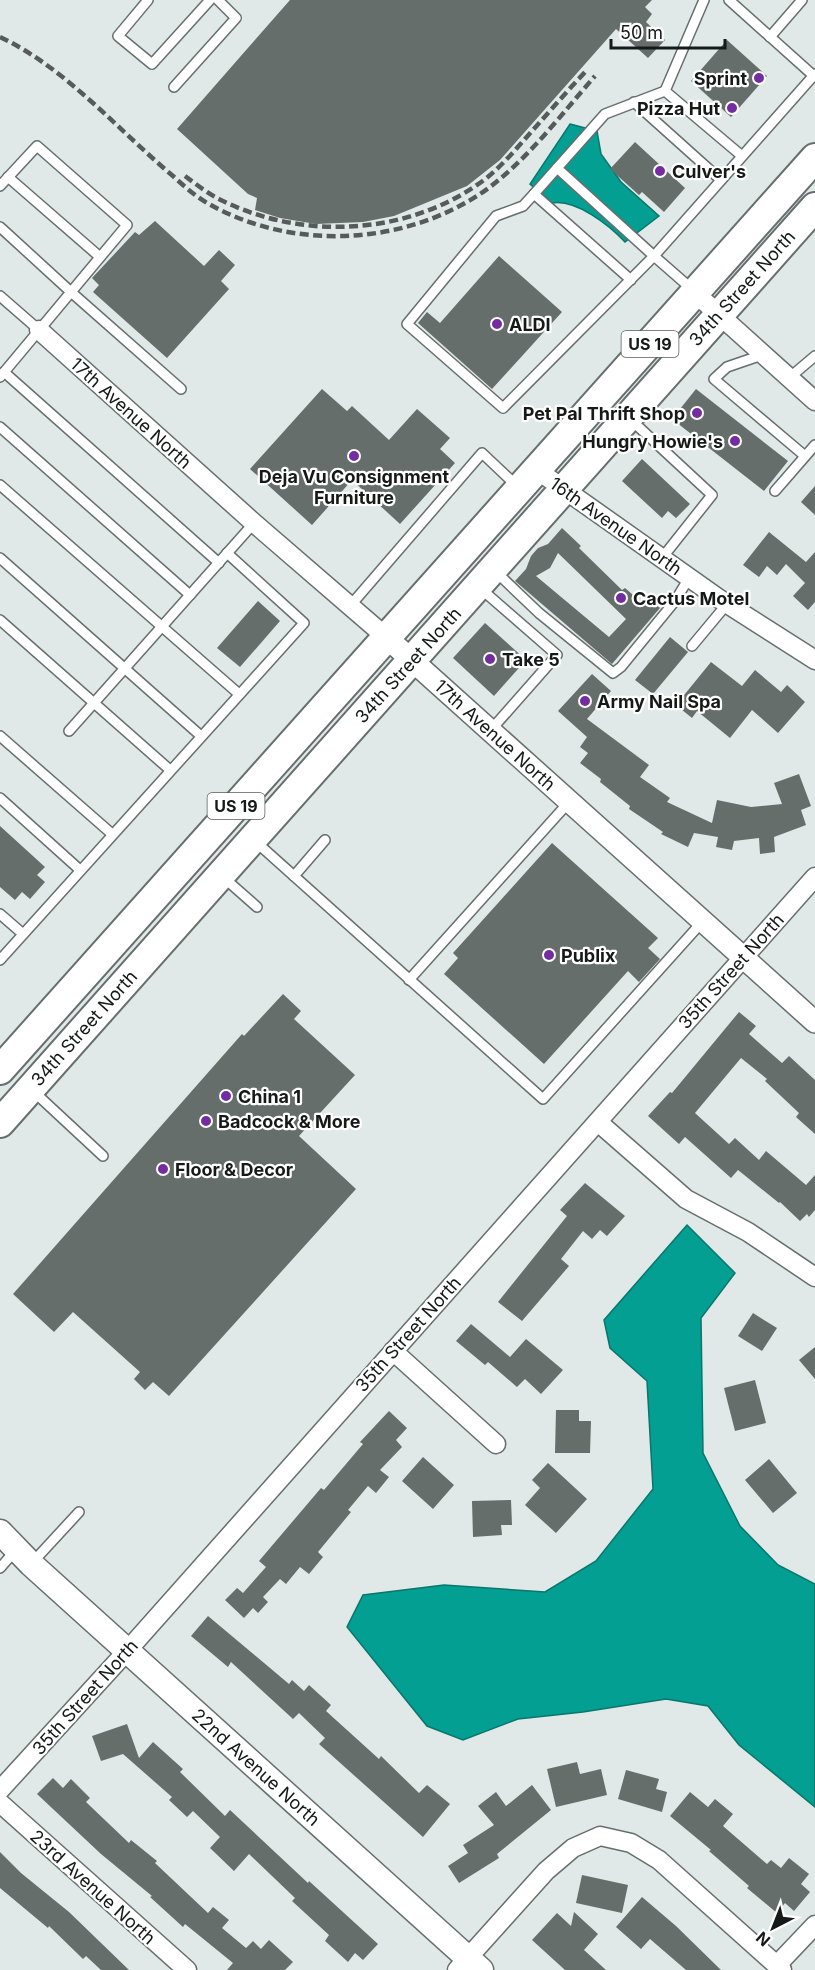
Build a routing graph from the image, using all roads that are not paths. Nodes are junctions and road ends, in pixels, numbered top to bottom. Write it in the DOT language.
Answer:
graph roads {
  1 [pos="148,0"];
  2 [pos="210,0"];
  3 [pos="218,0"];
  4 [pos="704,0"];
  5 [pos="729,0"];
  6 [pos="802,0"];
  7 [pos="770,37"];
  8 [pos="815,76"];
  9 [pos="174,87"];
  10 [pos="665,91"];
  11 [pos="634,102"];
  12 [pos="742,156"];
  13 [pos="815,158"];
  14 [pos="557,168"];
  15 [pos="8,177"];
  16 [pos="721,180"];
  17 [pos="0,186"];
  18 [pos="534,194"];
  19 [pos="815,207"];
  20 [pos="0,227"];
  21 [pos="654,256"];
  22 [pos="100,257"];
  23 [pos="631,280"];
  24 [pos="71,292"];
  25 [pos="695,293"];
  26 [pos="0,296"];
  27 [pos="720,314"];
  28 [pos="39,330"];
  29 [pos="763,354"];
  30 [pos="815,356"];
  31 [pos="2,374"];
  32 [pos="789,378"];
  33 [pos="181,389"];
  34 [pos="815,401"];
  35 [pos="628,417"];
  36 [pos="0,427"];
  37 [pos="815,445"];
  38 [pos="805,456"];
  39 [pos="529,479"];
  40 [pos="0,485"];
  41 [pos="564,489"];
  42 [pos="775,491"];
  43 [pos="254,523"];
  44 [pos="227,553"];
  45 [pos="0,558"];
  46 [pos="662,558"];
  47 [pos="219,563"];
  48 [pos="486,578"];
  49 [pos="689,578"];
  50 [pos="190,595"];
  51 [pos="727,604"];
  52 [pos="350,606"];
  53 [pos="0,620"];
  54 [pos="161,627"];
  55 [pos="386,638"];
  56 [pos="692,646"];
  57 [pos="412,660"];
  58 [pos="815,660"];
  59 [pos="124,668"];
  60 [pos="239,694"];
  61 [pos="93,703"];
  62 [pos="69,731"];
  63 [pos="489,732"];
  64 [pos="0,736"];
  65 [pos="201,736"];
  66 [pos="170,770"];
  67 [pos="0,798"];
  68 [pos="569,802"];
  69 [pos="112,834"];
  70 [pos="253,839"];
  71 [pos="325,840"];
  72 [pos="80,870"];
  73 [pos="221,875"];
  74 [pos="294,876"];
  75 [pos="815,877"];
  76 [pos="257,907"];
  77 [pos="0,914"];
  78 [pos="703,921"];
  79 [pos="23,934"];
  80 [pos="743,957"];
  81 [pos="0,960"];
  82 [pos="409,980"];
  83 [pos="815,1022"];
  84 [pos="3,1060"];
  85 [pos="31,1088"];
  86 [pos="598,1122"];
  87 [pos="0,1123"];
  88 [pos="103,1156"];
  89 [pos="815,1277"];
  90 [pos="393,1351"];
  91 [pos="496,1444"];
  92 [pos="79,1512"];
  93 [pos="0,1532"];
  94 [pos="11,1557"];
  95 [pos="127,1651"];
  96 [pos="0,1790"];
  97 [pos="0,1803"];
  98 [pos="815,1925"];
  99 [pos="469,1966"];
  100 [pos="780,1968"];
  101 [pos="187,1970"];
  1 -- 2 [label="lane"];
  3 -- 9 [label="lane"];
  4 -- 10 [label="lane"];
  5 -- 7 [label="lane"];
  6 -- 7 [label="lane"];
  7 -- 8 [label="lane"];
  8 -- 12 [label="lane"];
  10 -- 11 [label="lane"];
  10 -- 12 [label="lane"];
  11 -- 14 [label="lane"];
  11 -- 16 [label="lane"];
  12 -- 16 [label="lane"];
  13 -- 25 [label="highway, 34th Street North / US 19"];
  14 -- 18 [label="lane"];
  14 -- 21 [label="lane"];
  15 -- 17 [label="lane"];
  15 -- 22 [label="lane"];
  15 -- 22 [label="lane"];
  16 -- 21 [label="lane"];
  18 -- 23 [label="lane"];
  18 -- 23 [label="lane"];
  19 -- 27 [label="highway, 34th Street North / US 19"];
  20 -- 24 [label="lane"];
  21 -- 23 [label="lane"];
  21 -- 25 [label="lane"];
  22 -- 24 [label="lane"];
  24 -- 28 [label="lane"];
  24 -- 33 [label="lane"];
  25 -- 27 [label="street"];
  25 -- 39 [label="highway, 34th Street North / US 19"];
  26 -- 28 [label="lane"];
  27 -- 29 [label="street"];
  27 -- 35 [label="highway, 34th Street North / US 19"];
  28 -- 31 [label="lane"];
  28 -- 43 [label="street, 17th Avenue North"];
  29 -- 32 [label="street"];
  29 -- 38 [label="lane"];
  30 -- 32 [label="lane"];
  31 -- 47 [label="lane"];
  32 -- 34 [label="street"];
  35 -- 41 [label="highway, 34th Street North / US 19"];
  35 -- 46 [label="lane"];
  36 -- 50 [label="lane"];
  37 -- 38 [label="lane"];
  38 -- 42 [label="lane"];
  39 -- 41 [label="street, 16th Avenue North"];
  39 -- 52 [label="lane"];
  39 -- 55 [label="highway, 34th Street North / US 19"];
  40 -- 54 [label="lane"];
  41 -- 46 [label="street, 16th Avenue North"];
  41 -- 48 [label="highway, 34th Street North / US 19"];
  43 -- 44 [label="lane"];
  43 -- 52 [label="street, 17th Avenue North"];
  44 -- 47 [label="lane"];
  44 -- 60 [label="lane"];
  45 -- 59 [label="lane"];
  46 -- 49 [label="street, 16th Avenue North"];
  47 -- 50 [label="lane"];
  48 -- 49 [label="lane"];
  48 -- 57 [label="highway, 34th Street North / US 19"];
  48 -- 63 [label="lane"];
  49 -- 51 [label="street, 16th Avenue North"];
  50 -- 54 [label="lane"];
  51 -- 56 [label="lane"];
  51 -- 58 [label="street, 16th Avenue North"];
  52 -- 55 [label="street, 17th Avenue North"];
  53 -- 61 [label="lane"];
  54 -- 59 [label="lane"];
  54 -- 60 [label="lane"];
  55 -- 57 [label="street, 17th Avenue North"];
  55 -- 84 [label="highway, 34th Street North / US 19"];
  57 -- 63 [label="street, 17th Avenue North"];
  57 -- 70 [label="highway, 34th Street North / US 19"];
  59 -- 61 [label="lane"];
  59 -- 65 [label="lane"];
  60 -- 65 [label="lane"];
  61 -- 62 [label="lane"];
  61 -- 66 [label="lane"];
  63 -- 68 [label="street, 17th Avenue North"];
  64 -- 69 [label="lane"];
  65 -- 66 [label="lane"];
  66 -- 69 [label="lane"];
  67 -- 72 [label="lane"];
  68 -- 78 [label="street, 17th Avenue North"];
  68 -- 82 [label="lane"];
  69 -- 72 [label="lane"];
  70 -- 73 [label="highway, 34th Street North / US 19"];
  70 -- 74 [label="lane"];
  71 -- 74 [label="lane"];
  72 -- 79 [label="lane"];
  73 -- 76 [label="lane"];
  73 -- 85 [label="highway, 34th Street North / US 19"];
  74 -- 82 [label="lane"];
  75 -- 80 [label="street, 35th Street North"];
  77 -- 79 [label="lane"];
  78 -- 80 [label="street, 17th Avenue North"];
  78 -- 82 [label="lane"];
  79 -- 81 [label="lane"];
  80 -- 83 [label="street, 17th Avenue North"];
  80 -- 86 [label="street, 35th Street North"];
  84 -- 85 [label="highway"];
  85 -- 87 [label="highway, 34th Street North / US 19"];
  85 -- 88 [label="lane"];
  86 -- 89 [label="street"];
  86 -- 90 [label="street, 35th Street North"];
  90 -- 91 [label="street"];
  90 -- 95 [label="street, 35th Street North"];
  92 -- 94 [label="lane"];
  93 -- 94 [label="main road, 22nd Avenue North"];
  94 -- 95 [label="main road, 22nd Avenue North"];
  95 -- 96 [label="street, 35th Street North"];
  95 -- 99 [label="main road, 22nd Avenue North"];
  97 -- 101 [label="street, 23rd Avenue North"];
  98 -- 100 [label="street"];
  99 -- 100 [label="street"];
}
